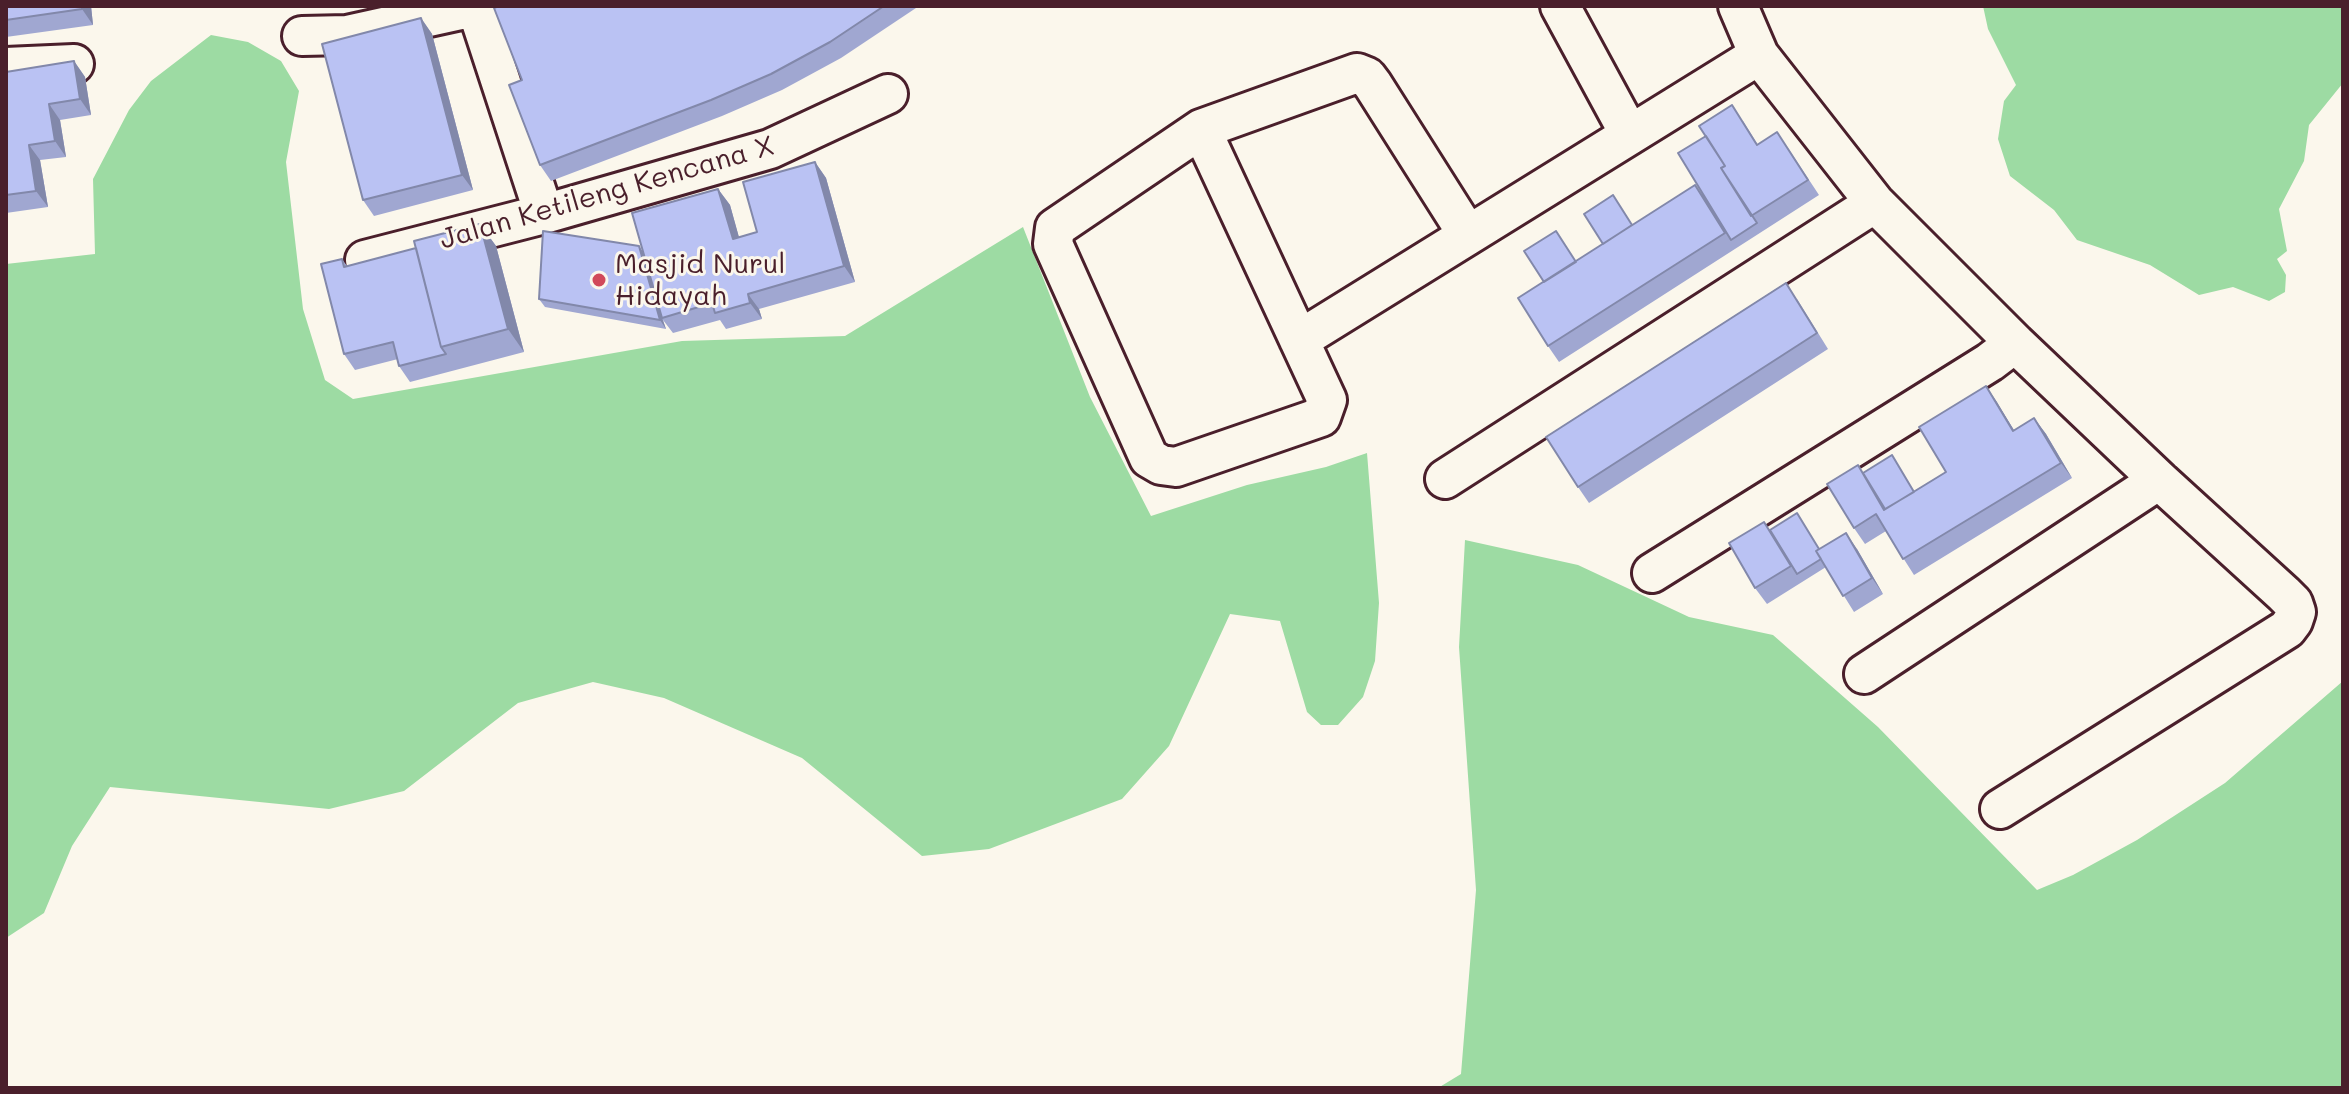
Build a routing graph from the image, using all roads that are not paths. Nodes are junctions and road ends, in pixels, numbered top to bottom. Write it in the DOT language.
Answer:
graph roads {
  1 [pos="477,6"];
  2 [pos="1560,6"];
  3 [pos="1738,6"];
  4 [pos="302,36"];
  5 [pos="1759,55"];
  6 [pos="74,64"];
  7 [pos="6,67"];
  8 [pos="888,94"];
  9 [pos="1201,129"];
  10 [pos="1630,135"];
  11 [pos="1875,203"];
  12 [pos="544,214"];
  13 [pos="1468,235"];
  14 [pos="365,260"];
  15 [pos="1299,340"];
  16 [pos="2015,343"];
  17 [pos="1445,479"];
  18 [pos="2159,480"];
  19 [pos="1652,573"];
  20 [pos="1864,674"];
  21 [pos="2000,809"];
  1 -- 4 [label="street"];
  1 -- 12 [label="street"];
  2 -- 10 [label="street"];
  3 -- 5 [label="street"];
  5 -- 10 [label="street"];
  5 -- 11 [label="street"];
  6 -- 7 [label="street"];
  8 -- 12 [label="street, Jalan Ketileng Kencana X"];
  9 -- 13 [label="street"];
  9 -- 15 [label="street"];
  9 -- 15 [label="street"];
  10 -- 13 [label="street"];
  11 -- 16 [label="street"];
  11 -- 17 [label="street"];
  12 -- 14 [label="street, Jalan Ketileng Kencana X"];
  13 -- 15 [label="street"];
  16 -- 18 [label="street"];
  16 -- 19 [label="street"];
  18 -- 20 [label="street"];
  18 -- 21 [label="street"];
}
